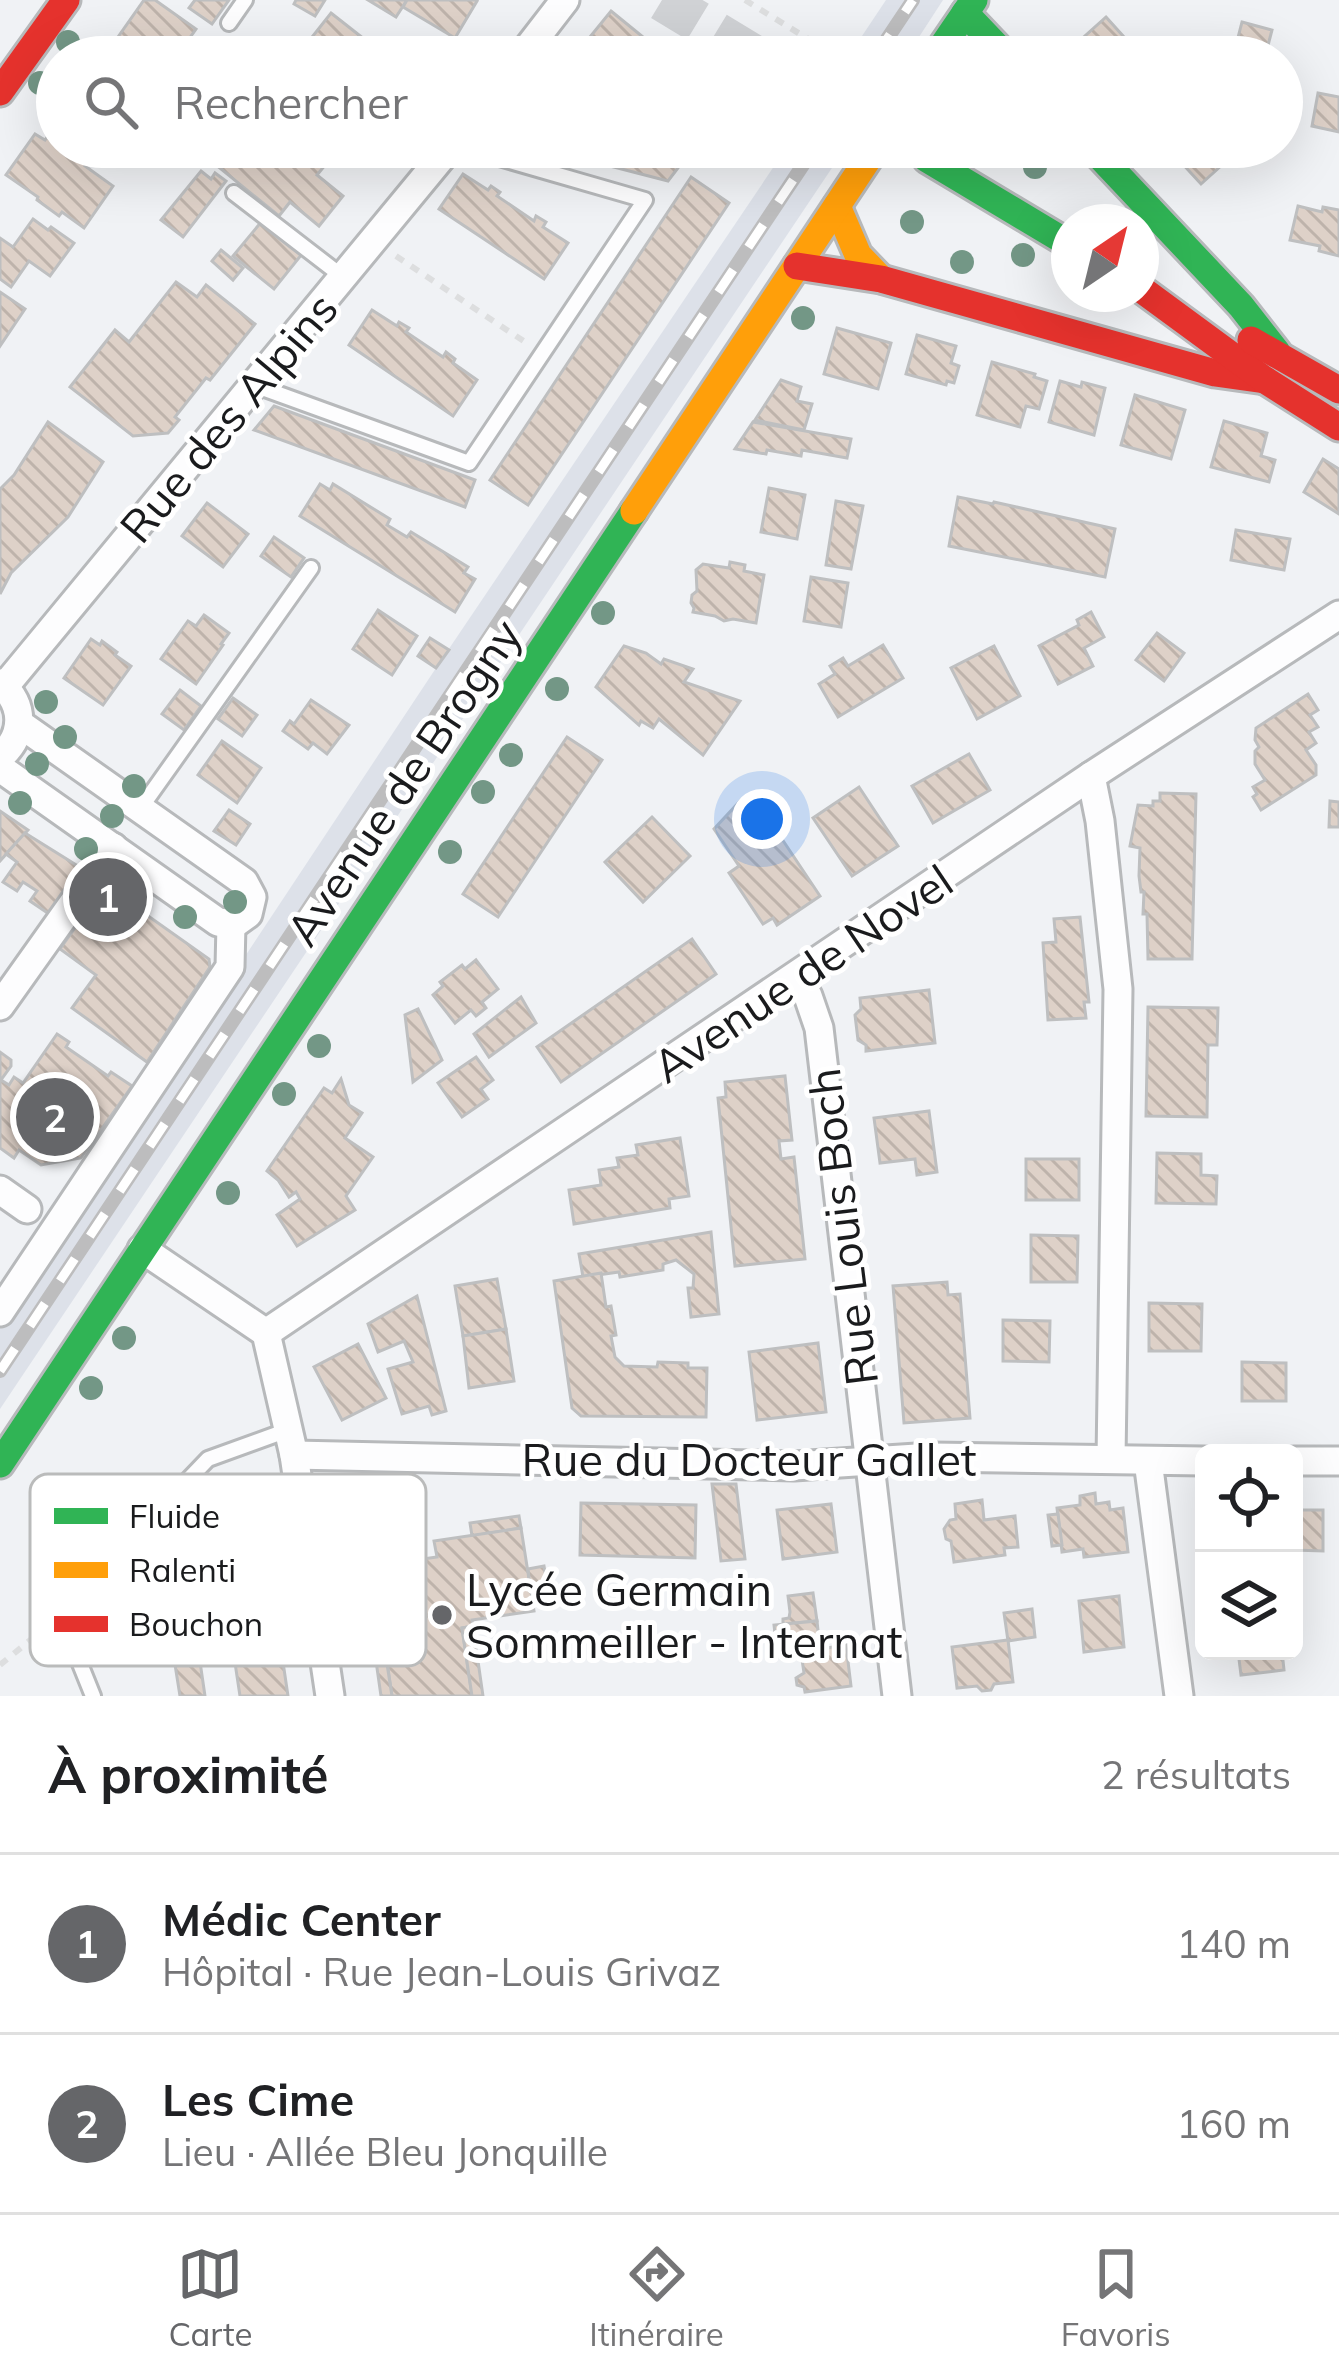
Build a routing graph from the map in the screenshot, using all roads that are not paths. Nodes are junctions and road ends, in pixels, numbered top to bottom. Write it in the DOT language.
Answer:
graph roads {
  1 [pos="66,0"];
  2 [pos="245,0"];
  3 [pos="565,0"];
  4 [pos="969,6"];
  5 [pos="229,23"];
  6 [pos="40,36"];
  7 [pos="537,36"];
  8 [pos="949,36"];
  9 [pos="991,36"];
  10 [pos="36,42"];
  11 [pos="0,92"];
  12 [pos="433,168"];
  13 [pos="533,168"];
  14 [pos="862,168"];
  15 [pos="941,168"];
  16 [pos="1111,168"];
  17 [pos="234,193"];
  18 [pos="837,206"];
  19 [pos="1051,233"];
  20 [pos="797,266"];
  21 [pos="344,277"];
  22 [pos="881,279"];
  23 [pos="1159,297"];
  24 [pos="1159,301"];
  25 [pos="1276,352"];
  26 [pos="1265,380"];
  27 [pos="254,385"];
  28 [pos="1339,390"];
  29 [pos="1339,427"];
  30 [pos="311,568"];
  31 [pos="1339,615"];
  32 [pos="3,685"];
  33 [pos="20,724"];
  34 [pos="0,758"];
  35 [pos="0,768"];
  36 [pos="1091,776"];
  37 [pos="140,808"];
  38 [pos="113,847"];
  39 [pos="231,924"];
  40 [pos="796,977"];
  41 [pos="0,1006"];
  42 [pos="0,1190"];
  43 [pos="27,1209"];
  44 [pos="142,1250"];
  45 [pos="0,1312"];
  46 [pos="266,1334"];
  47 [pos="291,1443"];
  48 [pos="1111,1459"];
  49 [pos="868,1461"];
  50 [pos="1148,1461"];
  51 [pos="1195,1461"];
  52 [pos="1303,1461"];
  53 [pos="1339,1461"];
  54 [pos="0,1464"];
  55 [pos="194,1474"];
  56 [pos="296,1474"];
  57 [pos="78,1666"];
  58 [pos="325,1666"];
  59 [pos="93,1696"];
  60 [pos="330,1696"];
  61 [pos="897,1696"];
  62 [pos="1179,1696"];
  1 -- 6 [label="main road"];
  2 -- 5 [label="lane"];
  3 -- 7 [label="street"];
  4 -- 8 [label="main road"];
  4 -- 9 [label="main road"];
  10 -- 11 [label="main road"];
  12 -- 21 [label="street, Rue des Alpins"];
  13 -- 27 [label="lane"];
  14 -- 18 [label="main road, Avenue de Brogny"];
  15 -- 19 [label="main road"];
  16 -- 25 [label="main road"];
  17 -- 21 [label="lane"];
  18 -- 20 [label="main road, Avenue de Brogny"];
  18 -- 22 [label="main road"];
  20 -- 22 [label="main road"];
  20 -- 44 [label="main road, Avenue de Brogny"];
  21 -- 27 [label="street, Rue des Alpins"];
  22 -- 26 [label="main road"];
  23 -- 25 [label="main road"];
  24 -- 26 [label="main road"];
  25 -- 28 [label="main road"];
  26 -- 29 [label="main road"];
  27 -- 32 [label="street, Rue des Alpins"];
  30 -- 37 [label="lane"];
  31 -- 36 [label="street, Avenue de Novel"];
  32 -- 33 [label="street"];
  33 -- 34 [label="street"];
  33 -- 37 [label="street"];
  35 -- 38 [label="street"];
  36 -- 40 [label="street, Avenue de Novel"];
  36 -- 48 [label="street"];
  37 -- 39 [label="street"];
  38 -- 39 [label="street"];
  38 -- 41 [label="street"];
  39 -- 45 [label="street"];
  40 -- 46 [label="street, Avenue de Novel"];
  40 -- 49 [label="street, Rue Louis Boch"];
  42 -- 43 [label="street"];
  44 -- 46 [label="street"];
  44 -- 54 [label="main road, Avenue de Brogny"];
  46 -- 47 [label="street"];
  47 -- 49 [label="street, Rue du Docteur Gallet"];
  47 -- 55 [label="lane"];
  47 -- 56 [label="street"];
  48 -- 49 [label="street, Rue du Docteur Gallet"];
  48 -- 50 [label="street, Rue du Docteur Gallet"];
  49 -- 61 [label="street, Rue Louis Boch"];
  50 -- 51 [label="street, Rue du Docteur Gallet"];
  50 -- 62 [label="street"];
  52 -- 53 [label="street"];
  57 -- 59 [label="lane"];
  58 -- 60 [label="street"];
}
